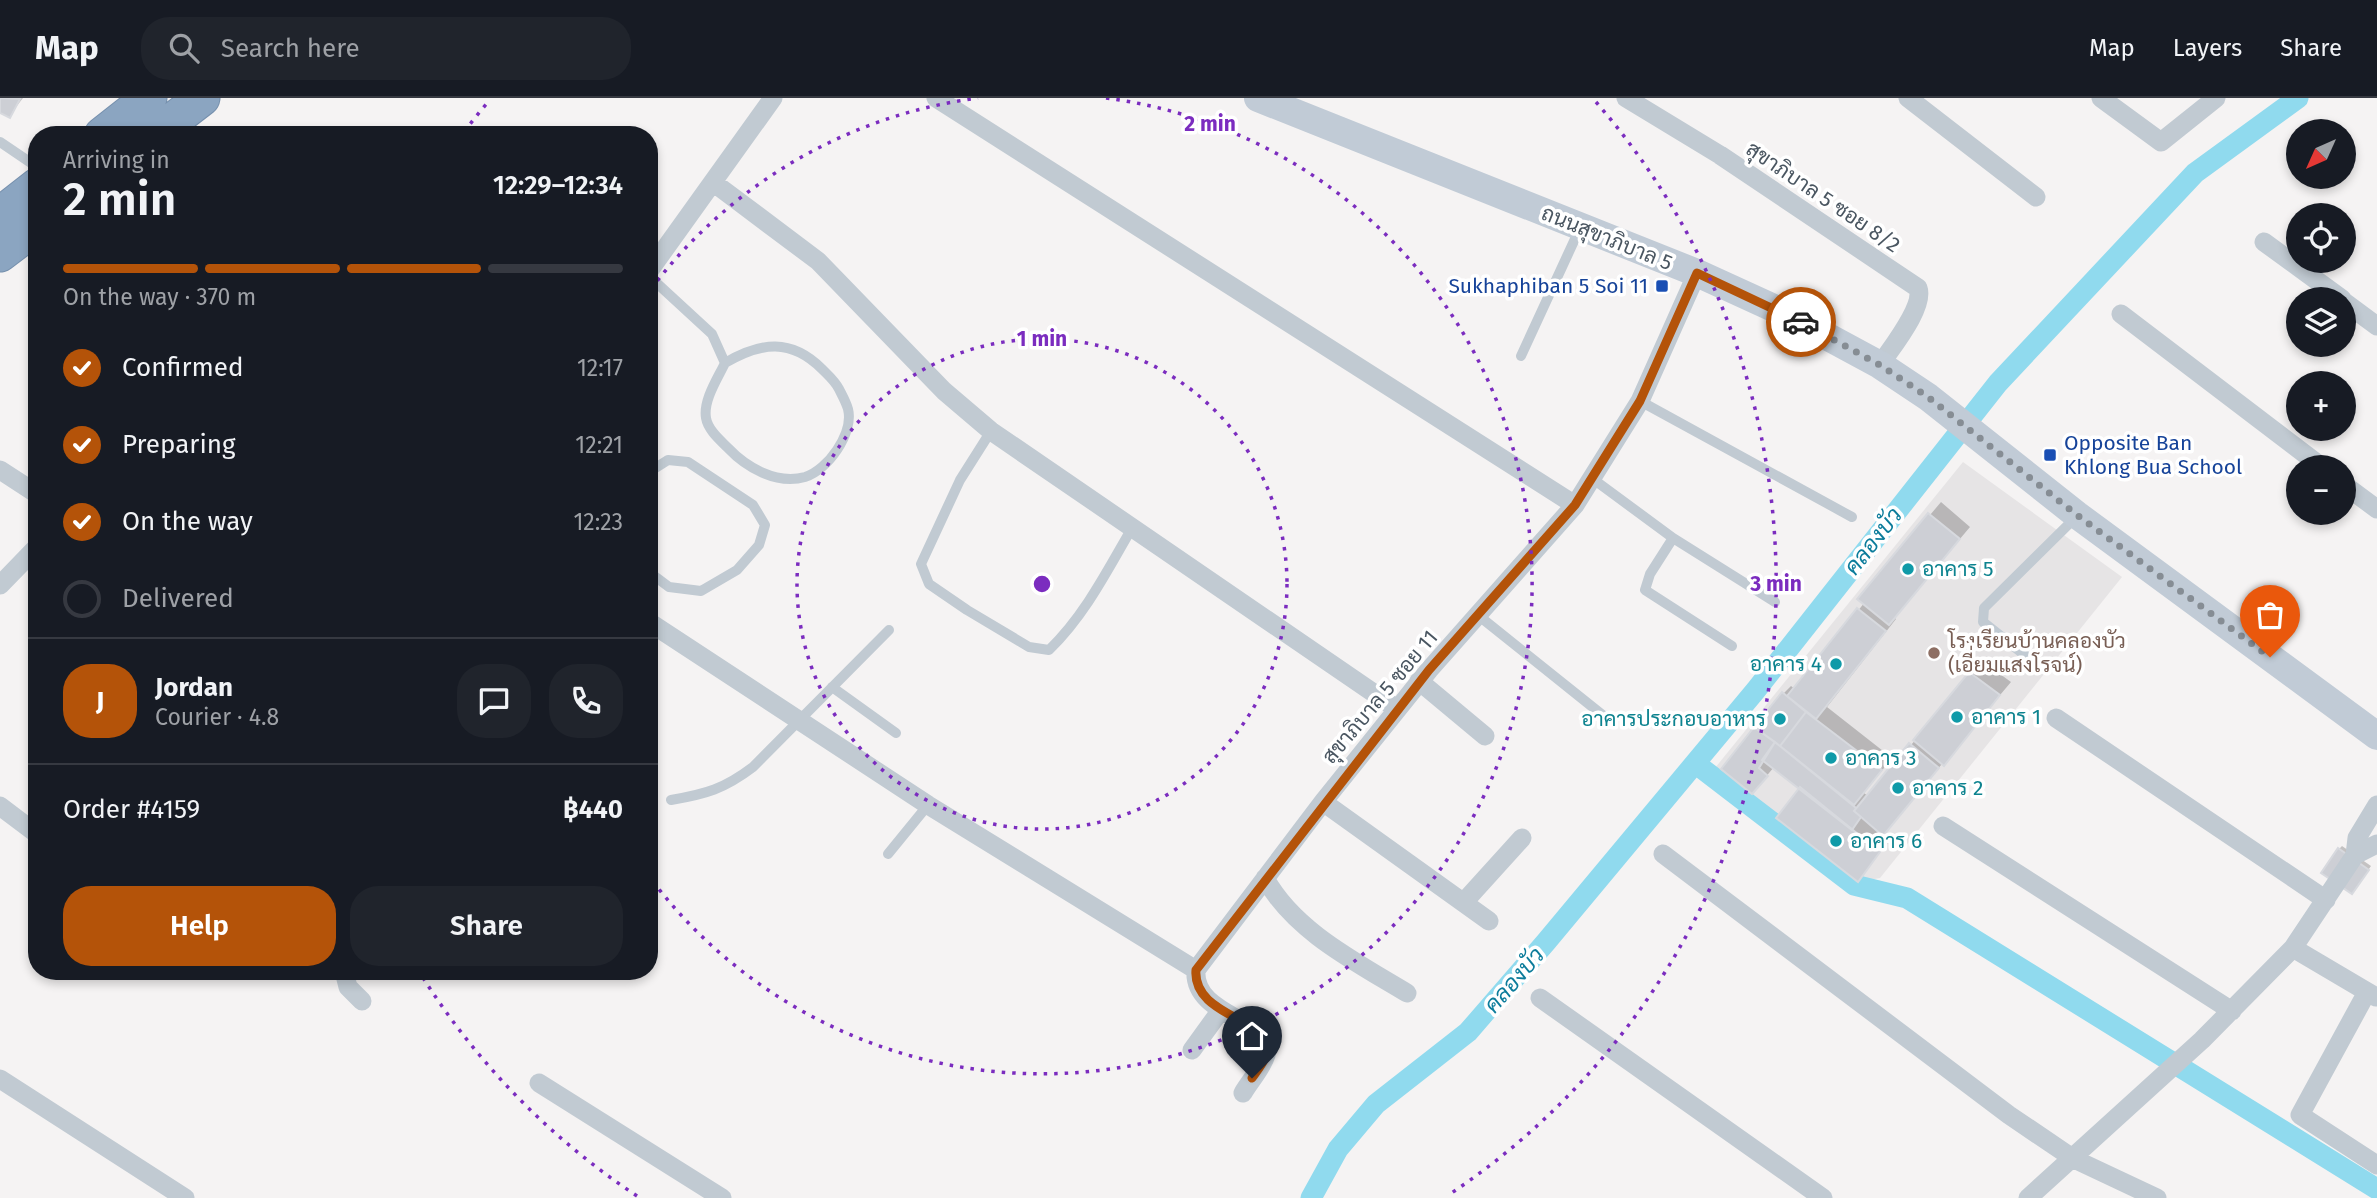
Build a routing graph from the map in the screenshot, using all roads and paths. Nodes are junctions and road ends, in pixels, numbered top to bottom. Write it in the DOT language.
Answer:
graph roads {
  1 [pos="149,98"];
  2 [pos="202,98"];
  3 [pos="773,98"];
  4 [pos="936,98"];
  5 [pos="1258,98"];
  6 [pos="1626,98"];
  7 [pos="1908,98"];
  8 [pos="2101,98"];
  9 [pos="2216,98"];
  10 [pos="967,107"];
  11 [pos="113,126"];
  12 [pos="166,126"];
  13 [pos="0,142"];
  14 [pos="28,161"];
  15 [pos="714,183"];
  16 [pos="28,193"];
  17 [pos="2036,197"];
  18 [pos="0,215"];
  19 [pos="1580,227"];
  20 [pos="28,233"];
  21 [pos="2264,242"];
  22 [pos="0,254"];
  23 [pos="658,261"];
  24 [pos="1697,273"];
  25 [pos="658,283"];
  26 [pos="2325,287"];
  27 [pos="2356,310"];
  28 [pos="2121,314"];
  29 [pos="2377,326"];
  30 [pos="1521,356"];
  31 [pos="725,363"];
  32 [pos="1880,365"];
  33 [pos="1640,401"];
  34 [pos="991,431"];
  35 [pos="2306,455"];
  36 [pos="658,466"];
  37 [pos="0,470"];
  38 [pos="1593,479"];
  39 [pos="28,488"];
  40 [pos="2356,494"];
  41 [pos="1575,505"];
  42 [pos="2377,509"];
  43 [pos="2077,515"];
  44 [pos="1852,517"];
  45 [pos="1132,528"];
  46 [pos="1673,538"];
  47 [pos="28,556"];
  48 [pos="658,579"];
  49 [pos="0,586"];
  50 [pos="1775,602"];
  51 [pos="1479,616"];
  52 [pos="658,628"];
  53 [pos="889,630"];
  54 [pos="1731,646"];
  55 [pos="2031,660"];
  56 [pos="1419,681"];
  57 [pos="832,687"];
  58 [pos="1397,709"];
  59 [pos="2056,718"];
  60 [pos="799,721"];
  61 [pos="1609,721"];
  62 [pos="896,733"];
  63 [pos="1485,736"];
  64 [pos="2377,736"];
  65 [pos="671,800"];
  66 [pos="1323,802"];
  67 [pos="928,804"];
  68 [pos="2377,805"];
  69 [pos="0,806"];
  70 [pos="1943,826"];
  71 [pos="28,827"];
  72 [pos="1522,838"];
  73 [pos="2377,844"];
  74 [pos="888,854"];
  75 [pos="1663,854"];
  76 [pos="2355,855"];
  77 [pos="1265,878"];
  78 [pos="2326,900"];
  79 [pos="1464,902"];
  80 [pos="1489,920"];
  81 [pos="2293,948"];
  82 [pos="1196,970"];
  83 [pos="346,980"];
  84 [pos="1407,993"];
  85 [pos="2372,995"];
  86 [pos="1540,998"];
  87 [pos="362,1001"];
  88 [pos="1221,1010"];
  89 [pos="2232,1011"];
  90 [pos="1192,1050"];
  91 [pos="0,1079"];
  92 [pos="539,1083"];
  93 [pos="1242,1093"];
  94 [pos="2074,1159"];
  95 [pos="2377,1165"];
  96 [pos="185,1198"];
  97 [pos="722,1198"];
  98 [pos="1823,1198"];
  99 [pos="2028,1198"];
  100 [pos="2157,1198"];
  1 -- 11 [label="highway"];
  2 -- 12 [label="highway"];
  3 -- 15 [label="street"];
  4 -- 10 [label="street"];
  5 -- 19 [label="street, ถนนสุขาภิบาล 5"];
  6 -- 32 [label="street, สุขาภิบาล 5 ซอย 8/2"];
  7 -- 17 [label="street"];
  8 -- 9 [label="street"];
  10 -- 41 [label="street"];
  13 -- 14 [label="lane"];
  15 -- 23 [label="street"];
  15 -- 34 [label="street"];
  16 -- 18 [label="highway"];
  19 -- 24 [label="street, ถนนสุขาภิบาล 5"];
  19 -- 30 [label="lane"];
  20 -- 22 [label="highway"];
  21 -- 26 [label="street"];
  24 -- 32 [label="street, ถนนสุขาภิบาล 5"];
  24 -- 33 [label="street, สุขาภิบาล 5 ซอย 11"];
  25 -- 31 [label="lane"];
  27 -- 29 [label="street"];
  28 -- 35 [label="street"];
  31 -- 31 [label="lane"];
  32 -- 43 [label="street, ถนนสุขาภิบาล 5"];
  33 -- 38 [label="street, สุขาภิบาล 5 ซอย 11"];
  33 -- 44 [label="lane"];
  34 -- 45 [label="street"];
  34 -- 45 [label="lane"];
  36 -- 48 [label="lane"];
  37 -- 39 [label="street"];
  38 -- 41 [label="street, สุขาภิบาล 5 ซอย 11"];
  38 -- 46 [label="lane"];
  40 -- 42 [label="street"];
  41 -- 51 [label="street, สุขาภิบาล 5 ซอย 11"];
  43 -- 55 [label="lane"];
  43 -- 64 [label="street, ถนนสุขาภิบาล 5"];
  45 -- 58 [label="street"];
  46 -- 50 [label="lane"];
  46 -- 54 [label="lane"];
  47 -- 49 [label="street"];
  51 -- 56 [label="street, สุขาภิบาล 5 ซอย 11"];
  51 -- 61 [label="lane"];
  52 -- 60 [label="street"];
  53 -- 57 [label="lane"];
  56 -- 58 [label="street, สุขาภิบาล 5 ซอย 11"];
  56 -- 63 [label="street"];
  57 -- 60 [label="lane"];
  57 -- 62 [label="lane"];
  58 -- 66 [label="street, สุขาภิบาล 5 ซอย 11"];
  59 -- 78 [label="street"];
  60 -- 65 [label="lane"];
  60 -- 67 [label="street"];
  66 -- 77 [label="street, สุขาภิบาล 5 ซอย 11"];
  66 -- 79 [label="street"];
  67 -- 74 [label="lane"];
  67 -- 82 [label="street"];
  68 -- 76 [label="street"];
  69 -- 71 [label="street"];
  70 -- 89 [label="street"];
  72 -- 79 [label="street"];
  73 -- 76 [label="street"];
  75 -- 94 [label="street"];
  76 -- 78 [label="street"];
  77 -- 82 [label="street, สุขาภิบาล 5 ซอย 11"];
  77 -- 84 [label="street"];
  78 -- 81 [label="street"];
  79 -- 80 [label="street"];
  81 -- 85 [label="street"];
  81 -- 89 [label="street"];
  82 -- 88 [label="street"];
  83 -- 87 [label="street"];
  85 -- 95 [label="street"];
  86 -- 98 [label="street"];
  88 -- 90 [label="street"];
  88 -- 93 [label="street"];
  89 -- 94 [label="street"];
  91 -- 96 [label="street"];
  92 -- 97 [label="street"];
  94 -- 99 [label="street"];
  94 -- 100 [label="street"];
}
